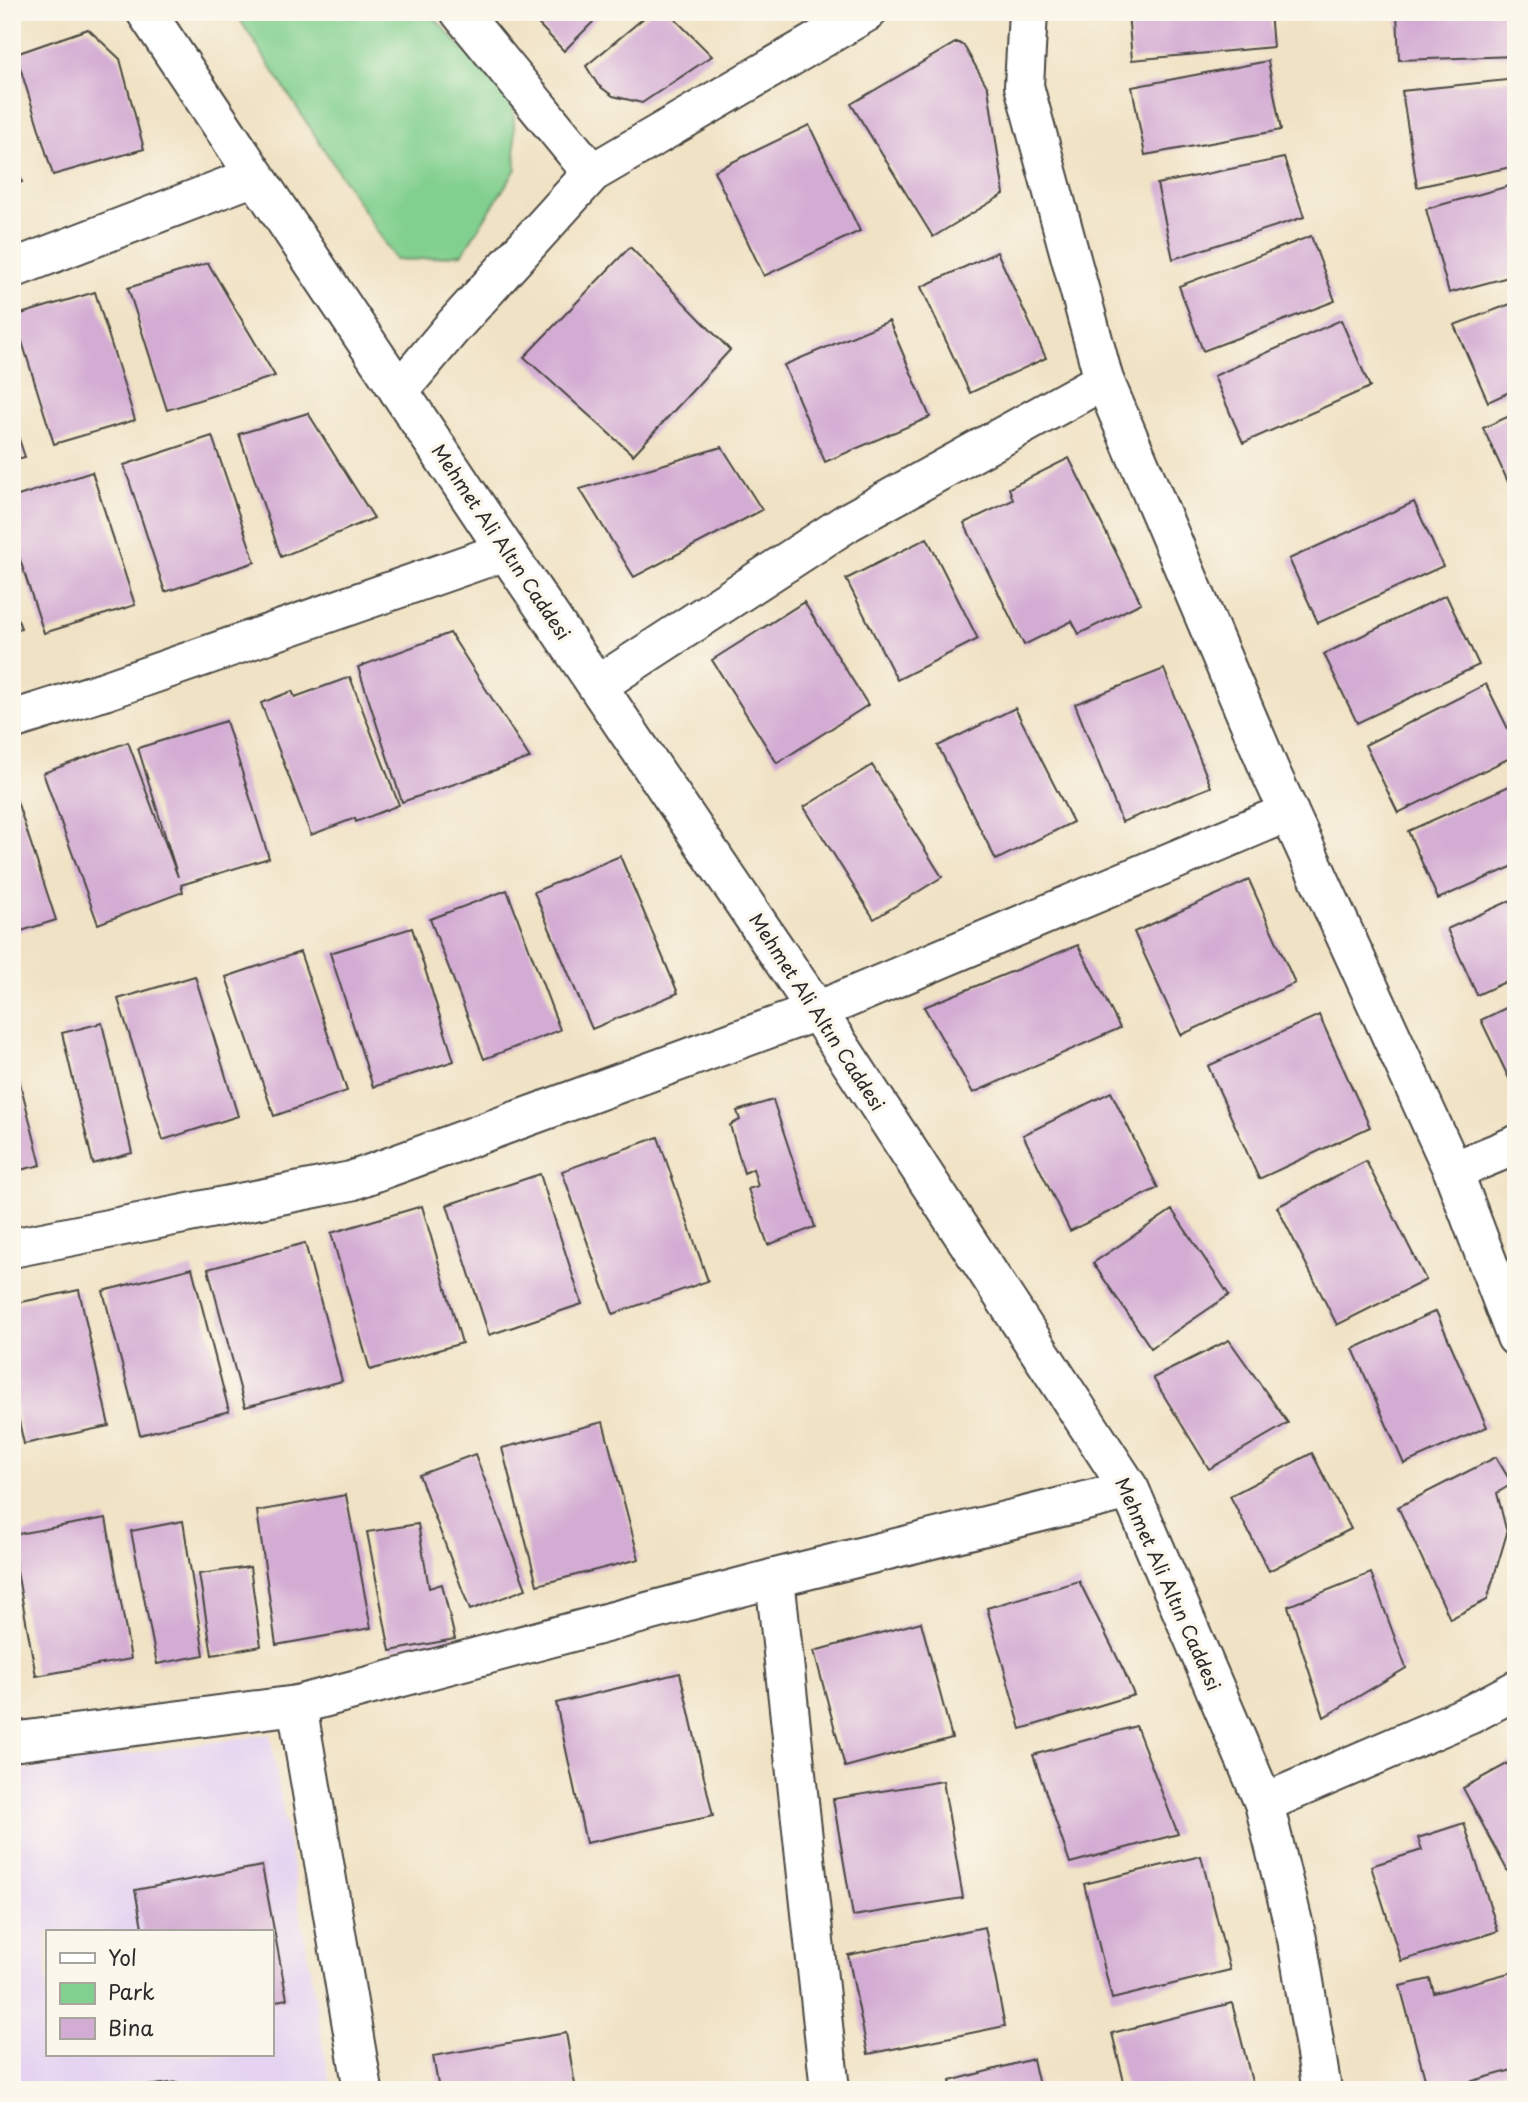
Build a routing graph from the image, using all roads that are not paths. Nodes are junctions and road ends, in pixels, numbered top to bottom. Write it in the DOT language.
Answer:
graph roads {
  1 [pos="146,12"];
  2 [pos="460,12"];
  3 [pos="867,12"];
  4 [pos="1028,12"];
  5 [pos="592,173"];
  6 [pos="255,176"];
  7 [pos="12,269"];
  8 [pos="1104,380"];
  9 [pos="399,391"];
  10 [pos="506,551"];
  11 [pos="597,685"];
  12 [pos="12,720"];
  13 [pos="1289,812"];
  14 [pos="817,1011"];
  15 [pos="1516,1145"];
  16 [pos="1453,1171"];
  17 [pos="12,1248"];
  18 [pos="1516,1337"];
  19 [pos="1130,1490"];
  20 [pos="775,1578"];
  21 [pos="1516,1690"];
  22 [pos="297,1705"];
  23 [pos="12,1742"];
  24 [pos="1264,1803"];
  25 [pos="363,2090"];
  26 [pos="830,2090"];
  27 [pos="1322,2090"];
  1 -- 6 [label="street, Mehmet Ali Altın Caddesi"];
  2 -- 5 [label="street"];
  3 -- 5 [label="street"];
  4 -- 8 [label="street"];
  5 -- 9 [label="street"];
  6 -- 7 [label="street"];
  6 -- 9 [label="street, Mehmet Ali Altın Caddesi"];
  8 -- 11 [label="street"];
  8 -- 13 [label="street"];
  9 -- 10 [label="street, Mehmet Ali Altın Caddesi"];
  10 -- 11 [label="street, Mehmet Ali Altın Caddesi"];
  10 -- 12 [label="street"];
  11 -- 14 [label="street, Mehmet Ali Altın Caddesi"];
  13 -- 14 [label="street"];
  13 -- 16 [label="street"];
  14 -- 17 [label="street"];
  14 -- 19 [label="street, Mehmet Ali Altın Caddesi"];
  15 -- 16 [label="street"];
  16 -- 18 [label="street"];
  19 -- 20 [label="street"];
  19 -- 24 [label="street, Mehmet Ali Altın Caddesi"];
  20 -- 22 [label="street"];
  20 -- 26 [label="street"];
  21 -- 24 [label="street"];
  22 -- 23 [label="street"];
  22 -- 25 [label="street"];
  24 -- 27 [label="street, Mehmet Ali Altın Caddesi"];
}
